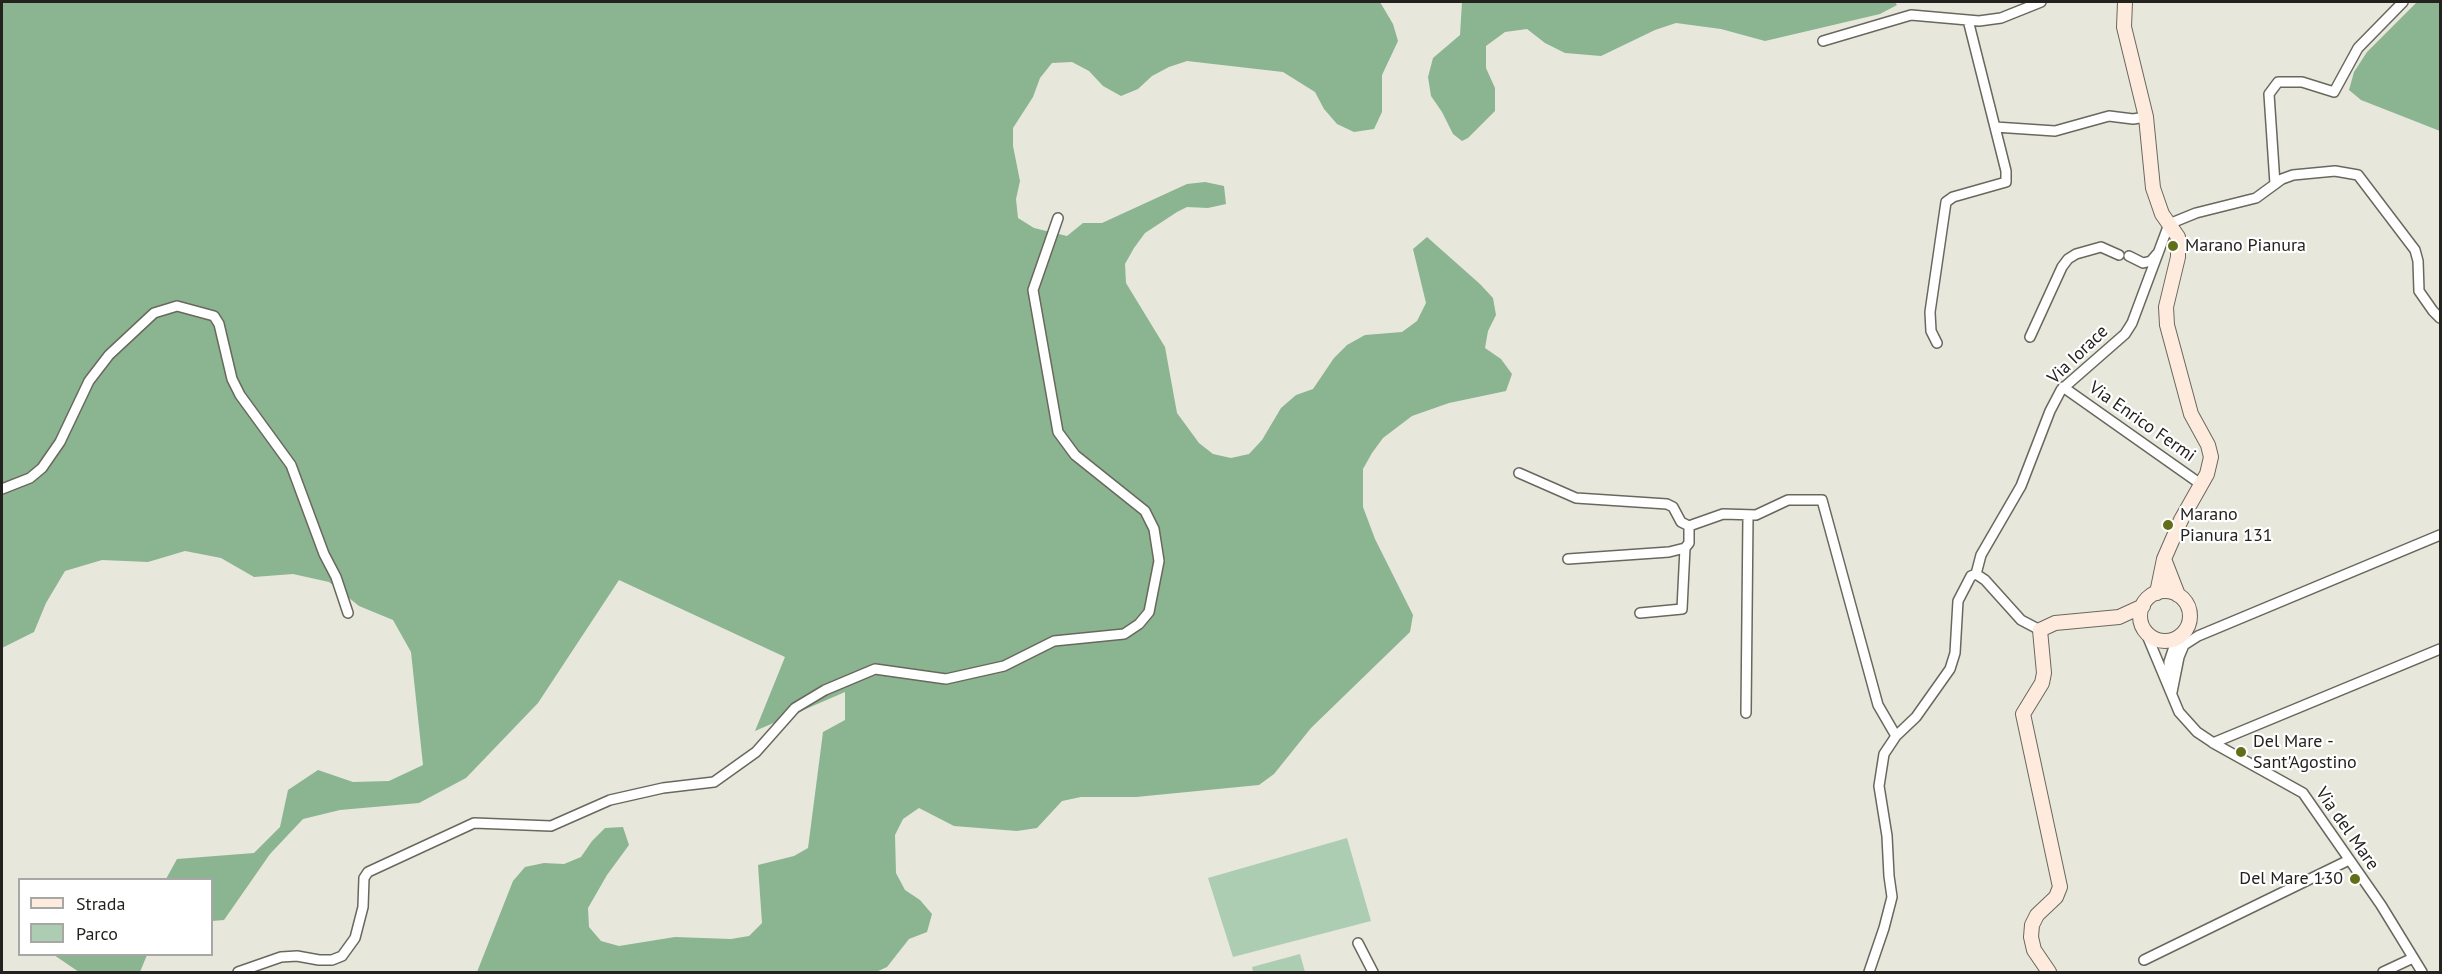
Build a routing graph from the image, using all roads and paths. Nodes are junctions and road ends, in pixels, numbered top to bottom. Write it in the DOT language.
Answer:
graph roads {
  1 [pos="2041,2"];
  2 [pos="2125,2"];
  3 [pos="2403,2"];
  4 [pos="1968,20"];
  5 [pos="1822,41"];
  6 [pos="2146,117"];
  7 [pos="1995,127"];
  8 [pos="2276,184"];
  9 [pos="1058,218"];
  10 [pos="2169,224"];
  11 [pos="2161,250"];
  12 [pos="2440,318"];
  13 [pos="2030,337"];
  14 [pos="1937,343"];
  15 [pos="2063,387"];
  16 [pos="1519,473"];
  17 [pos="2202,485"];
  18 [pos="2,489"];
  19 [pos="1748,516"];
  20 [pos="1689,526"];
  21 [pos="2440,535"];
  22 [pos="1685,548"];
  23 [pos="1568,559"];
  24 [pos="2164,560"];
  25 [pos="1976,574"];
  26 [pos="2157,593"];
  27 [pos="2178,595"];
  28 [pos="2143,606"];
  29 [pos="348,613"];
  30 [pos="1640,613"];
  31 [pos="2119,617"];
  32 [pos="2040,630"];
  33 [pos="2145,631"];
  34 [pos="2177,638"];
  35 [pos="2440,649"];
  36 [pos="2170,688"];
  37 [pos="1746,713"];
  38 [pos="1896,736"];
  39 [pos="2213,743"];
  40 [pos="2349,860"];
  41 [pos="1358,944"];
  42 [pos="2413,958"];
  43 [pos="2144,960"];
  44 [pos="238,972"];
  45 [pos="1373,972"];
  46 [pos="1869,972"];
  47 [pos="2049,972"];
  48 [pos="2383,972"];
  49 [pos="2422,972"];
  1 -- 4 [label="street"];
  2 -- 6 [label="street"];
  3 -- 8 [label="street"];
  4 -- 5 [label="street"];
  4 -- 7 [label="street"];
  6 -- 7 [label="street"];
  6 -- 10 [label="street"];
  7 -- 14 [label="street"];
  8 -- 10 [label="street"];
  8 -- 12 [label="street"];
  9 -- 44 [label="street"];
  10 -- 11 [label="street, Via Iorace"];
  10 -- 17 [label="street"];
  11 -- 13 [label="street"];
  11 -- 15 [label="street, Via Iorace"];
  15 -- 17 [label="street, Via Enrico Fermi"];
  15 -- 25 [label="street, Via Iorace"];
  16 -- 20 [label="street"];
  17 -- 24 [label="street"];
  18 -- 29 [label="street"];
  19 -- 20 [label="street"];
  19 -- 37 [label="street"];
  19 -- 38 [label="street"];
  20 -- 22 [label="street"];
  21 -- 36 [label="street"];
  22 -- 23 [label="street"];
  22 -- 30 [label="street"];
  24 -- 26 [label="street"];
  24 -- 27 [label="street"];
  25 -- 32 [label="street"];
  25 -- 38 [label="street, Via Iorace"];
  26 -- 27 [label="street"];
  26 -- 28 [label="street"];
  27 -- 34 [label="street"];
  28 -- 31 [label="street"];
  28 -- 33 [label="street"];
  31 -- 32 [label="street"];
  31 -- 33 [label="street"];
  32 -- 47 [label="street"];
  33 -- 34 [label="street"];
  33 -- 36 [label="street, Via del Mare"];
  34 -- 36 [label="street"];
  35 -- 39 [label="street"];
  36 -- 39 [label="street, Via del Mare"];
  38 -- 46 [label="street, Via Iorace"];
  39 -- 40 [label="street, Via del Mare"];
  40 -- 42 [label="street, Via del Mare"];
  40 -- 43 [label="street"];
  41 -- 45 [label="street"];
  42 -- 48 [label="street"];
  42 -- 49 [label="street, Via del Mare"];
}
